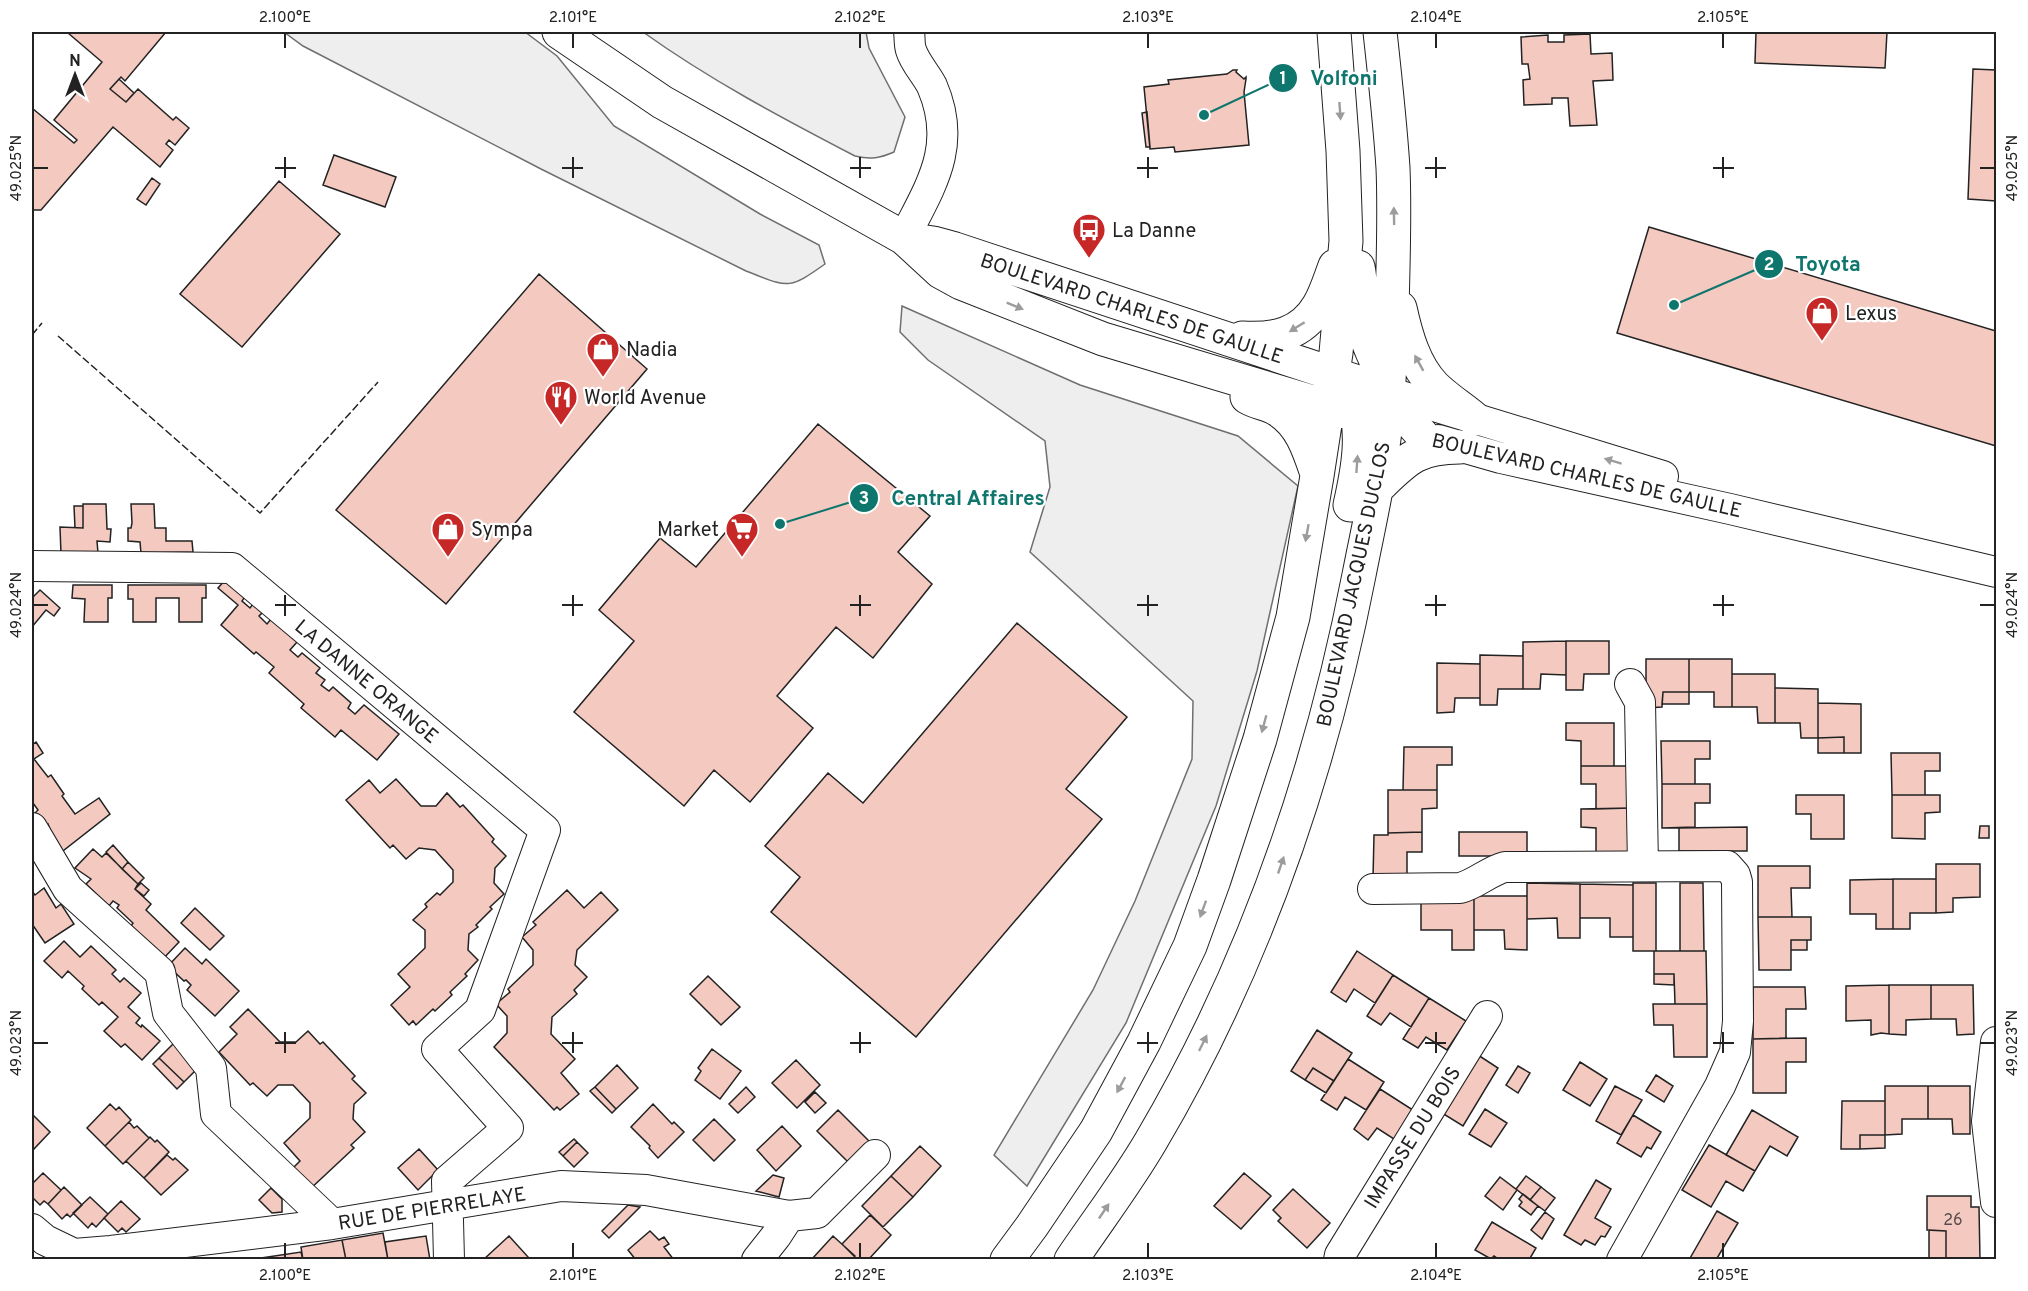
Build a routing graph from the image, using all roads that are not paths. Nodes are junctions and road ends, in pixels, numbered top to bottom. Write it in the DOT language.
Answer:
graph roads {
  1 [pos="559,32"];
  2 [pos="909,32"];
  3 [pos="1334,32"];
  4 [pos="1380,32"];
  5 [pos="904,238"];
  6 [pos="1346,241"];
  7 [pos="1393,274"];
  8 [pos="1202,331"];
  9 [pos="1220,373"];
  10 [pos="1333,374"];
  11 [pos="1388,392"];
  12 [pos="1357,415"];
  13 [pos="1468,433"];
  14 [pos="1422,435"];
  15 [pos="1317,476"];
  16 [pos="1376,489"];
  17 [pos="32,566"];
  18 [pos="1996,572"];
  19 [pos="1349,626"];
  20 [pos="1630,684"];
  21 [pos="32,828"];
  22 [pos="1643,866"];
  23 [pos="1373,889"];
  24 [pos="1487,1016"];
  25 [pos="1996,1042"];
  26 [pos="875,1155"];
  27 [pos="1996,1182"];
  28 [pos="448,1204"];
  29 [pos="789,1216"];
  30 [pos="332,1224"];
  31 [pos="32,1229"];
  32 [pos="73,1257"];
  33 [pos="449,1260"];
  34 [pos="757,1260"];
  35 [pos="1007,1260"];
  36 [pos="1071,1260"];
  37 [pos="1339,1260"];
  38 [pos="1622,1260"];
  1 -- 5 [label="main road, BOULEVARD CHARLES DE GAULLE"];
  2 -- 5 [label="street"];
  3 -- 6 [label="main road, one-way"];
  7 -- 4 [label="main road, one-way"];
  5 -- 8 [label="main road, BOULEVARD CHARLES DE GAULLE"];
  5 -- 9 [label="main road, BOULEVARD CHARLES DE GAULLE, one-way"];
  6 -- 8 [label="main road, one-way"];
  6 -- 10 [label="main road"];
  6 -- 11 [label="main road"];
  7 -- 11 [label="main road"];
  13 -- 7 [label="main road, one-way"];
  8 -- 10 [label="main road, BOULEVARD CHARLES DE GAULLE"];
  9 -- 12 [label="main road, BOULEVARD CHARLES DE GAULLE"];
  9 -- 15 [label="main road"];
  10 -- 11 [label="main road, BOULEVARD CHARLES DE GAULLE"];
  10 -- 12 [label="main road"];
  11 -- 12 [label="main road"];
  11 -- 13 [label="street, BOULEVARD CHARLES DE GAULLE"];
  11 -- 14 [label="main road"];
  12 -- 14 [label="street, BOULEVARD CHARLES DE GAULLE"];
  12 -- 15 [label="main road"];
  12 -- 16 [label="main road, BOULEVARD JACQUES DUCLOS"];
  19 -- 12 [label="main road, one-way"];
  13 -- 14 [label="street, BOULEVARD CHARLES DE GAULLE"];
  13 -- 16 [label="main road"];
  13 -- 18 [label="street, BOULEVARD CHARLES DE GAULLE"];
  15 -- 35 [label="main road, one-way"];
  16 -- 19 [label="main road, BOULEVARD JACQUES DUCLOS"];
  17 -- 28 [label="street, LA DANNE ORANGE"];
  36 -- 19 [label="main road, BOULEVARD JACQUES DUCLOS, one-way"];
  20 -- 22 [label="street"];
  21 -- 30 [label="street"];
  22 -- 23 [label="street"];
  22 -- 38 [label="street"];
  24 -- 37 [label="street, IMPASSE DU BOIS"];
  25 -- 27 [label="street"];
  26 -- 29 [label="street, RUE DE PIERRELAYE"];
  28 -- 29 [label="street, RUE DE PIERRELAYE"];
  28 -- 30 [label="street, RUE DE PIERRELAYE"];
  28 -- 33 [label="street"];
  29 -- 34 [label="street"];
  30 -- 32 [label="street, RUE DE PIERRELAYE"];
  31 -- 32 [label="street, RUE DE PIERRELAYE"];
}
